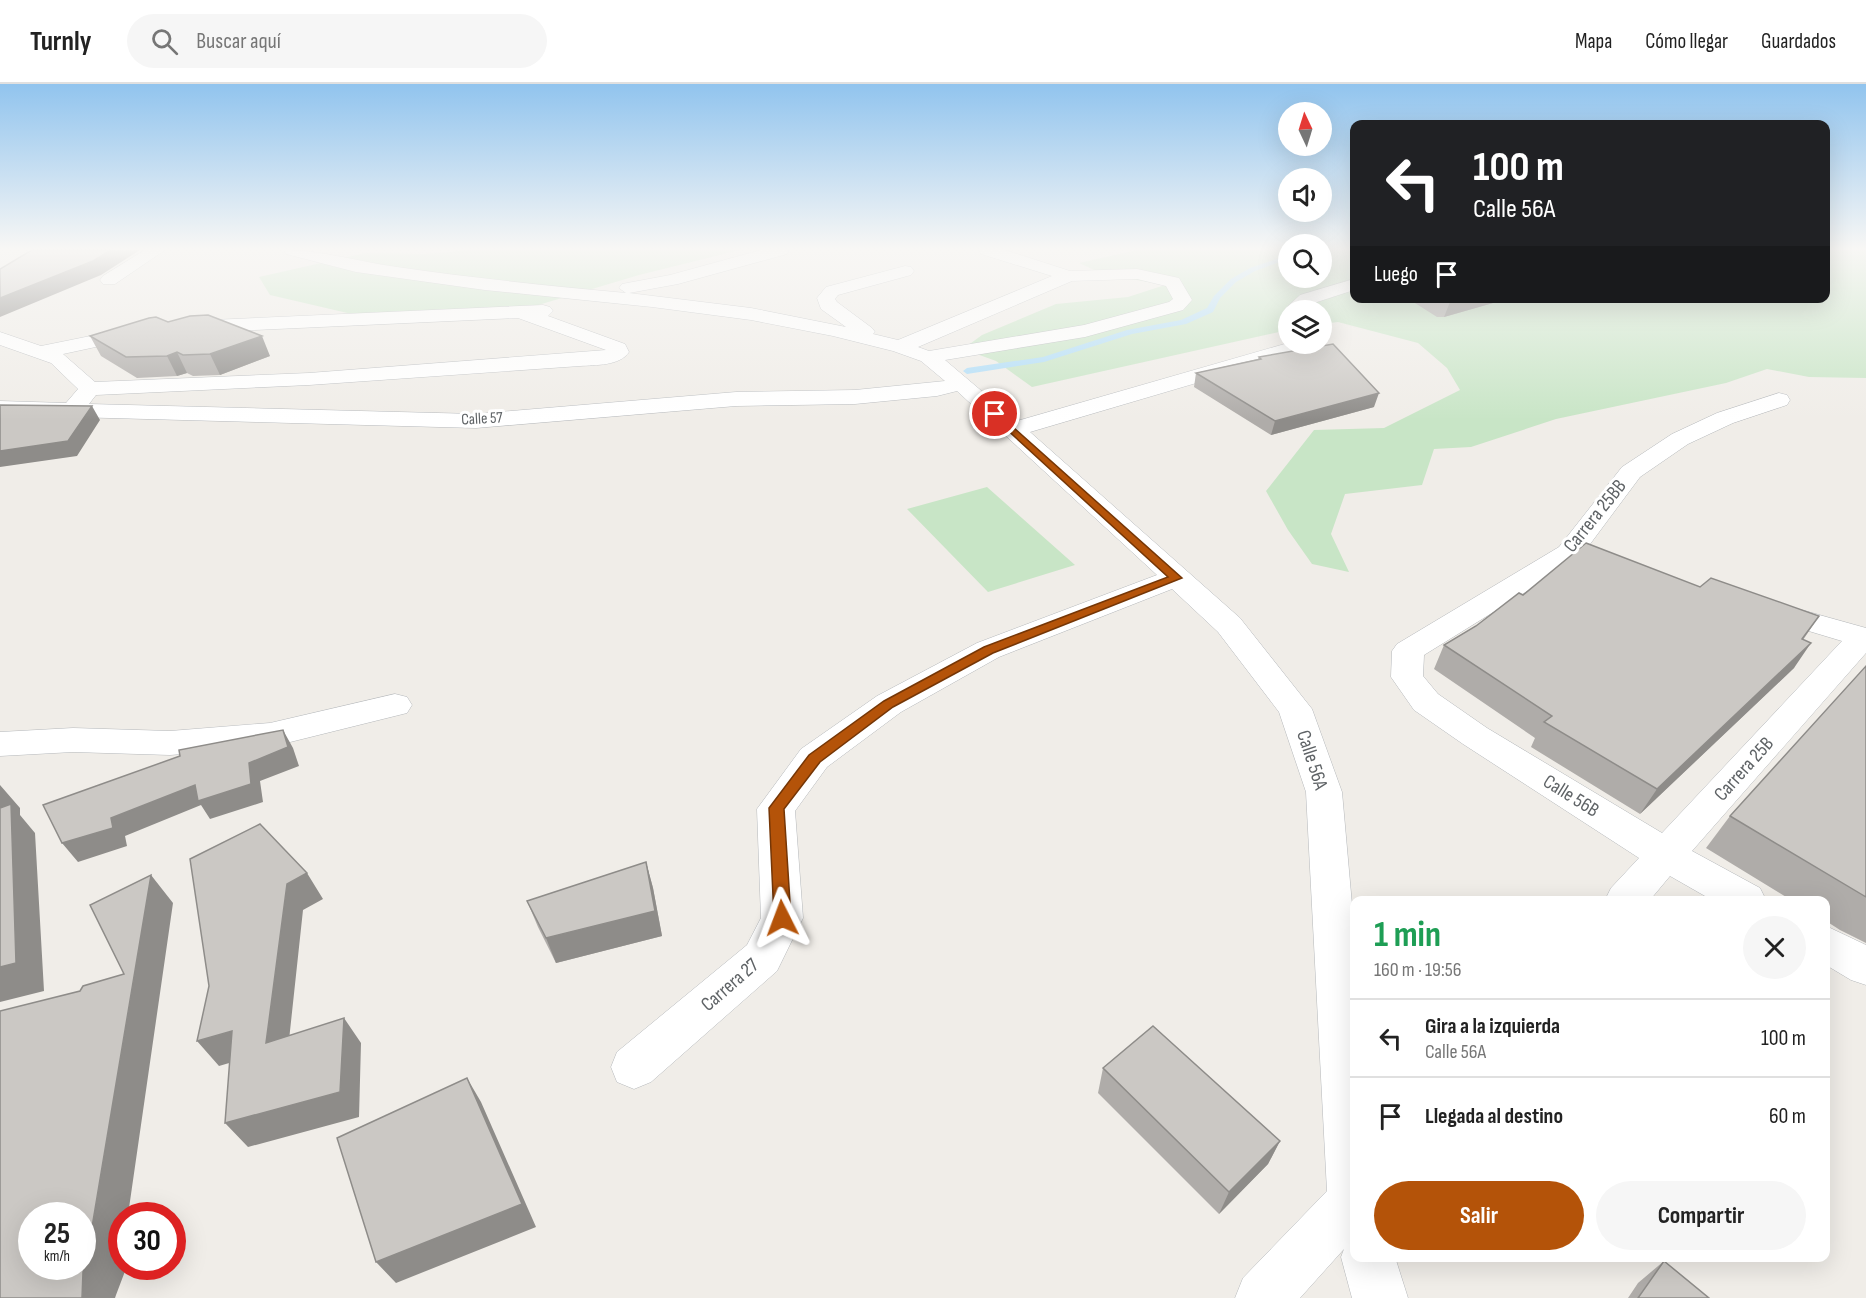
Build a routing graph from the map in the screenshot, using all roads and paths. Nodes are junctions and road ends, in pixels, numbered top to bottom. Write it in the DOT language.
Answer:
graph roads {
  1 [pos="591,307"];
  2 [pos="695,307"];
  3 [pos="830,307"];
  4 [pos="997,307"];
  5 [pos="1174,307"];
  6 [pos="522,313"];
  7 [pos="171,328"];
  8 [pos="149,331"];
  9 [pos="0,338"];
  10 [pos="878,342"];
  11 [pos="900,347"];
  12 [pos="40,352"];
  13 [pos="1278,353"];
  14 [pos="928,357"];
  15 [pos="961,383"];
  16 [pos="90,389"];
  17 [pos="1779,400"];
  18 [pos="0,408"];
  19 [pos="72,410"];
  20 [pos="1012,430"];
  21 [pos="1176,578"];
  22 [pos="1750,604"];
  23 [pos="1865,637"];
  24 [pos="1407,677"];
  25 [pos="395,705"];
  26 [pos="0,744"];
  27 [pos="1666,855"];
  28 [pos="1629,896"];
  29 [pos="1739,896"];
  30 [pos="1830,946"];
  31 [pos="1866,967"];
  32 [pos="634,1067"];
  33 [pos="1350,1149"];
  34 [pos="1350,1208"];
  35 [pos="1369,1262"];
  36 [pos="1263,1298"];
  37 [pos="1380,1298"];
  1 -- 6 [label="street"];
  2 -- 10 [label="street"];
  3 -- 10 [label="street"];
  4 -- 11 [label="street"];
  5 -- 14 [label="street"];
  6 -- 7 [label="street"];
  6 -- 16 [label="street"];
  8 -- 12 [label="street"];
  9 -- 12 [label="street"];
  10 -- 11 [label="street"];
  11 -- 14 [label="street"];
  12 -- 16 [label="street"];
  13 -- 20 [label="street"];
  14 -- 15 [label="street, Calle 56A"];
  15 -- 19 [label="street, Calle 57"];
  15 -- 20 [label="street, Calle 56A"];
  16 -- 19 [label="street"];
  17 -- 24 [label="street, Carrera 25BB"];
  18 -- 19 [label="street, Calle 57"];
  20 -- 21 [label="street, Calle 56A"];
  21 -- 32 [label="street, Carrera 27"];
  21 -- 33 [label="street, Calle 56A"];
  22 -- 23 [label="street"];
  23 -- 27 [label="street, Carrera 25B"];
  24 -- 27 [label="street, Calle 56B"];
  25 -- 26 [label="street"];
  27 -- 28 [label="street, Carrera 25B"];
  27 -- 29 [label="street, Calle 56B"];
  30 -- 31 [label="street"];
  34 -- 36 [label="street"];
  35 -- 37 [label="street"];
}
